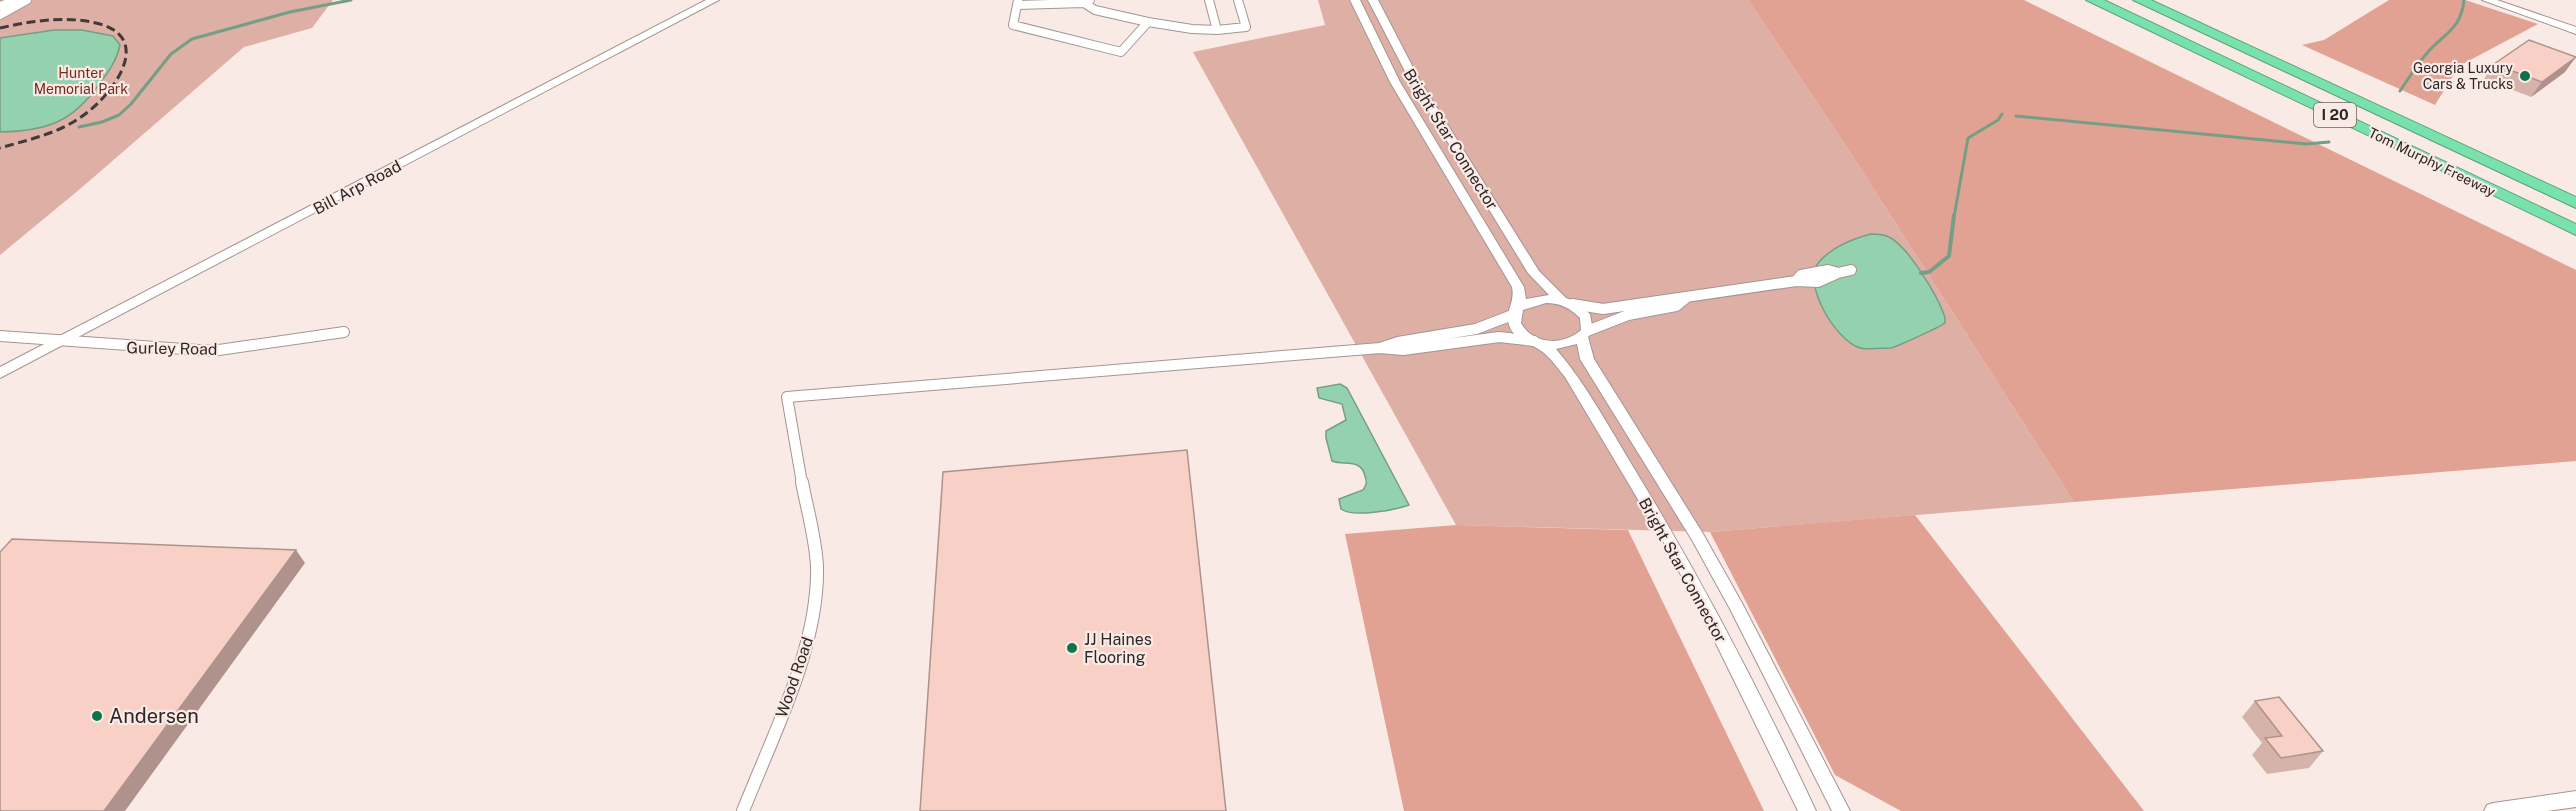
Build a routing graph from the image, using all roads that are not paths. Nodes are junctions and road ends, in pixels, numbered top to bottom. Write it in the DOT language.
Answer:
graph roads {
  1 [pos="16,0"];
  2 [pos="27,0"];
  3 [pos="714,0"];
  4 [pos="1209,0"];
  5 [pos="1238,0"];
  6 [pos="1355,0"];
  7 [pos="1373,0"];
  8 [pos="2093,0"];
  9 [pos="2140,0"];
  10 [pos="2487,0"];
  11 [pos="1087,1"];
  12 [pos="1018,3"];
  13 [pos="0,6"];
  14 [pos="0,15"];
  15 [pos="1148,22"];
  16 [pos="1217,30"];
  17 [pos="2576,31"];
  18 [pos="2576,203"];
  19 [pos="2576,230"];
  20 [pos="1851,270"];
  21 [pos="1686,298"];
  22 [pos="1567,302"];
  23 [pos="1517,311"];
  24 [pos="344,332"];
  25 [pos="1585,334"];
  26 [pos="0,336"];
  27 [pos="60,342"];
  28 [pos="1536,342"];
  29 [pos="1380,348"];
  30 [pos="0,373"];
  31 [pos="2576,799"];
  32 [pos="743,811"];
  33 [pos="1807,811"];
  34 [pos="1841,811"];
  35 [pos="2493,811"];
  1 -- 13 [label="street"];
  2 -- 14 [label="street"];
  3 -- 27 [label="main road, Bill Arp Road"];
  4 -- 16 [label="street"];
  5 -- 16 [label="street"];
  6 -- 23 [label="street, Bright Star Connector"];
  7 -- 22 [label="street, Bright Star Connector"];
  8 -- 19 [label="highway, Tom Murphy Freeway / I 20"];
  9 -- 18 [label="highway, Tom Murphy Freeway / I 20"];
  10 -- 17 [label="main road"];
  11 -- 12 [label="street"];
  11 -- 15 [label="street"];
  12 -- 15 [label="street"];
  15 -- 16 [label="street"];
  20 -- 21 [label="street"];
  21 -- 22 [label="street"];
  21 -- 25 [label="street"];
  22 -- 23 [label="street"];
  22 -- 25 [label="street"];
  23 -- 28 [label="street"];
  23 -- 29 [label="street"];
  24 -- 27 [label="street, Gurley Road"];
  25 -- 28 [label="street"];
  25 -- 34 [label="street, Bright Star Connector"];
  26 -- 27 [label="street, Gurley Road"];
  27 -- 30 [label="main road, Bill Arp Road"];
  28 -- 29 [label="street"];
  28 -- 33 [label="street, Bright Star Connector"];
  29 -- 32 [label="street, Wood Road"];
  31 -- 35 [label="street"];
}
